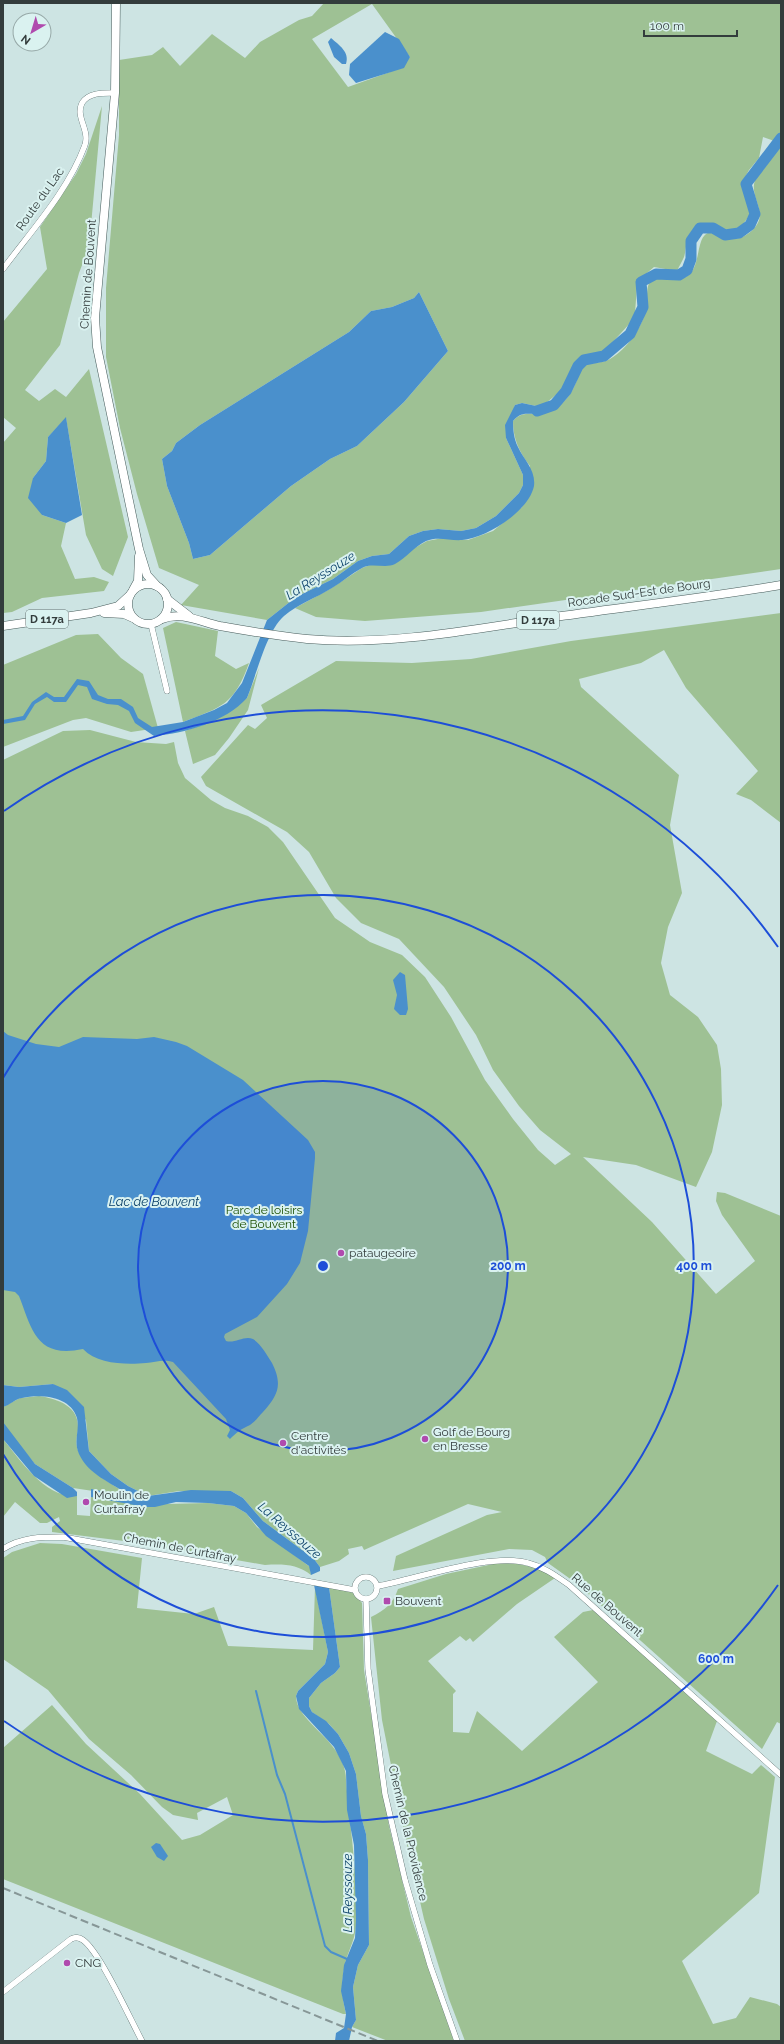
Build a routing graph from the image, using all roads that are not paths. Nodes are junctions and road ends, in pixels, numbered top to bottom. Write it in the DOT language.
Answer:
graph roads {
  1 [pos="116,3"];
  2 [pos="115,93"];
  3 [pos="3,269"];
  4 [pos="139,549"];
  5 [pos="781,585"];
  6 [pos="157,586"];
  7 [pos="132,593"];
  8 [pos="167,599"];
  9 [pos="91,613"];
  10 [pos="191,618"];
  11 [pos="134,619"];
  12 [pos="162,619"];
  13 [pos="152,624"];
  14 [pos="3,626"];
  15 [pos="166,691"];
  16 [pos="3,1549"];
  17 [pos="378,1586"];
  18 [pos="355,1590"];
  19 [pos="366,1599"];
  20 [pos="781,1775"];
  21 [pos="3,1992"];
  22 [pos="142,2041"];
  23 [pos="457,2041"];
  1 -- 2 [label="main road, Chemin de Bouvent"];
  2 -- 3 [label="street, Route du Lac"];
  2 -- 4 [label="main road, Chemin de Bouvent"];
  4 -- 6 [label="main road, Chemin de Bouvent"];
  4 -- 7 [label="main road, Chemin de Bouvent"];
  5 -- 10 [label="main road, Rocade Sud-Est de Bourg / D 117a"];
  6 -- 7 [label="main road"];
  6 -- 8 [label="main road"];
  7 -- 9 [label="main road, D 117a"];
  7 -- 11 [label="main road"];
  8 -- 10 [label="main road, Rocade Sud-Est de Bourg / D 117a"];
  8 -- 12 [label="main road"];
  9 -- 11 [label="main road, D 117a"];
  9 -- 14 [label="main road, D 117a"];
  10 -- 12 [label="main road, Rocade Sud-Est de Bourg / D 117a"];
  11 -- 13 [label="main road"];
  12 -- 13 [label="main road"];
  13 -- 15 [label="street"];
  16 -- 18 [label="street, Chemin de Curtafray"];
  17 -- 18 [label="street"];
  17 -- 19 [label="street"];
  17 -- 20 [label="street, Rue de Bouvent"];
  18 -- 19 [label="street"];
  19 -- 23 [label="street, Chemin de la Providence"];
  21 -- 22 [label="street"];
}
